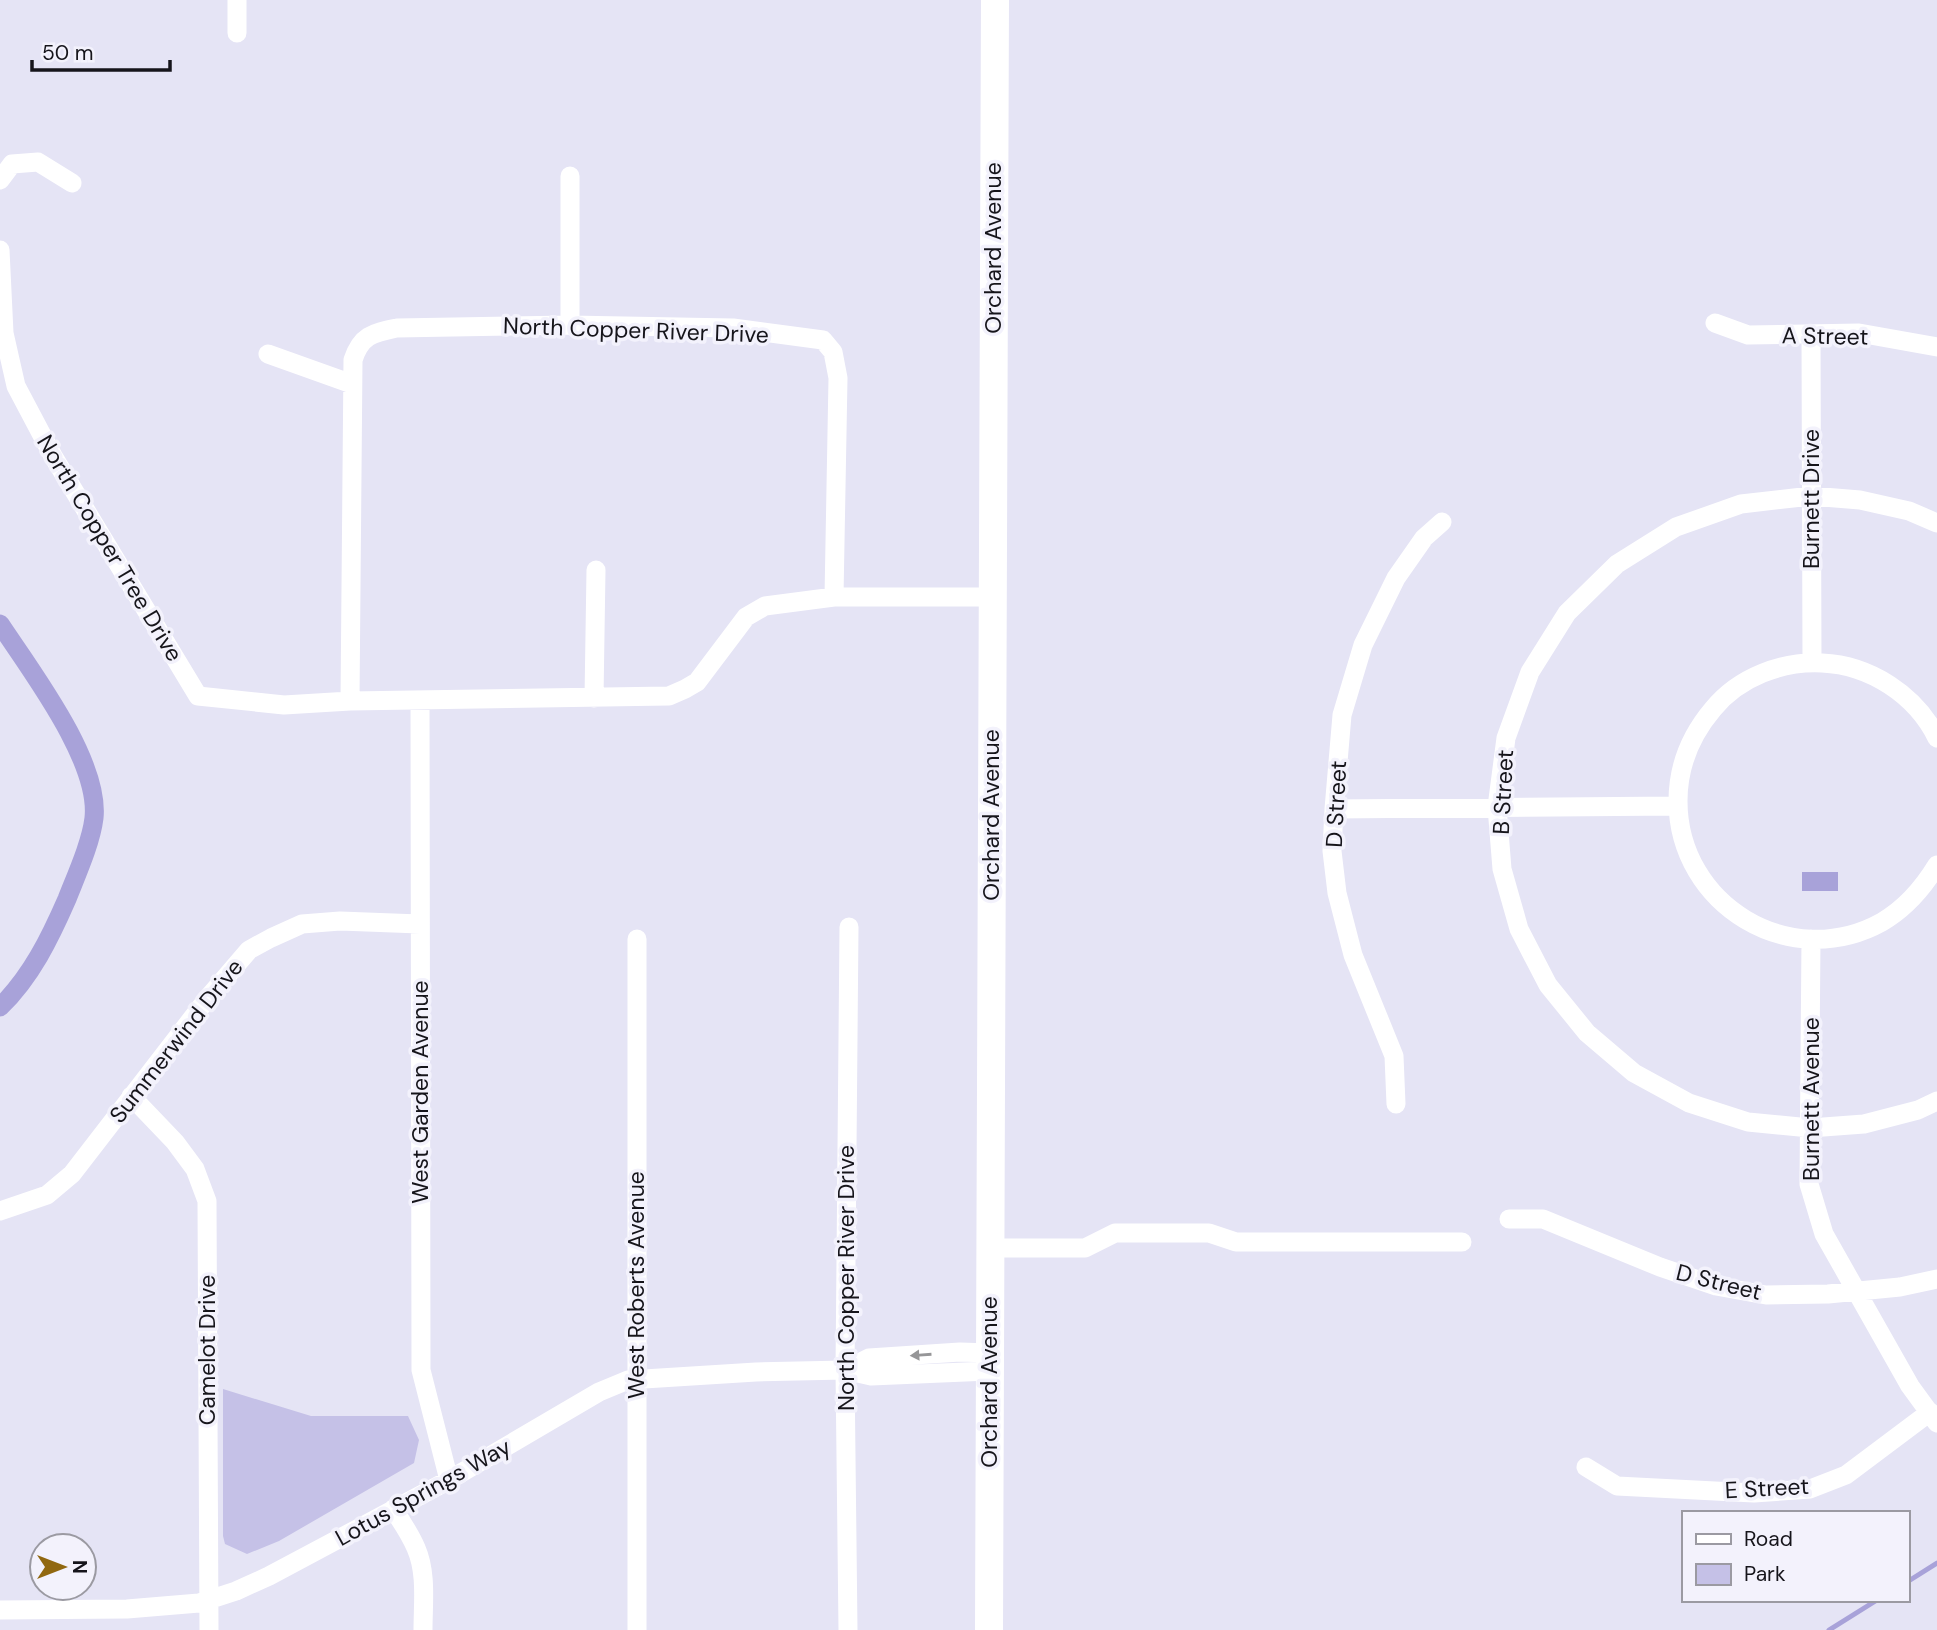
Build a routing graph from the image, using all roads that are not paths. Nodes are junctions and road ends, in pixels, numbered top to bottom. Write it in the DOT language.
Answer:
graph roads {
  1 [pos="237,0"];
  2 [pos="995,0"];
  3 [pos="237,33"];
  4 [pos="570,176"];
  5 [pos="0,180"];
  6 [pos="72,183"];
  7 [pos="0,250"];
  8 [pos="1715,323"];
  9 [pos="570,325"];
  10 [pos="1811,334"];
  11 [pos="1937,347"];
  12 [pos="268,354"];
  13 [pos="352,384"];
  14 [pos="1811,496"];
  15 [pos="1442,522"];
  16 [pos="1937,523"];
  17 [pos="596,570"];
  18 [pos="834,597"];
  19 [pos="991,597"];
  20 [pos="1812,663"];
  21 [pos="594,698"];
  22 [pos="350,701"];
  23 [pos="420,701"];
  24 [pos="1937,738"];
  25 [pos="1678,806"];
  26 [pos="1497,807"];
  27 [pos="1334,809"];
  28 [pos="1937,865"];
  29 [pos="420,924"];
  30 [pos="849,927"];
  31 [pos="637,939"];
  32 [pos="1811,939"];
  33 [pos="131,1096"];
  34 [pos="1937,1101"];
  35 [pos="1396,1104"];
  36 [pos="1810,1128"];
  37 [pos="0,1211"];
  38 [pos="1509,1219"];
  39 [pos="1462,1242"];
  40 [pos="989,1248"];
  41 [pos="1937,1279"];
  42 [pos="1857,1291"];
  43 [pos="989,1362"];
  44 [pos="845,1370"];
  45 [pos="636,1380"];
  46 [pos="1934,1417"];
  47 [pos="1586,1467"];
  48 [pos="449,1480"];
  49 [pos="393,1510"];
  50 [pos="209,1600"];
  51 [pos="0,1610"];
  52 [pos="209,1630"];
  53 [pos="423,1630"];
  54 [pos="637,1630"];
  55 [pos="848,1630"];
  56 [pos="989,1630"];
  1 -- 3 [label="street"];
  2 -- 19 [label="street, Orchard Avenue"];
  4 -- 9 [label="street"];
  5 -- 6 [label="street"];
  7 -- 22 [label="street, North Copper Tree Drive"];
  8 -- 10 [label="street, A Street"];
  9 -- 13 [label="street, North Copper River Drive"];
  9 -- 18 [label="street, North Copper River Drive"];
  10 -- 11 [label="street, A Street"];
  10 -- 14 [label="street, Burnett Drive"];
  12 -- 13 [label="street"];
  13 -- 22 [label="street"];
  14 -- 16 [label="street, B Street"];
  14 -- 20 [label="street, Burnett Drive"];
  14 -- 26 [label="street, B Street"];
  15 -- 27 [label="street, D Street"];
  17 -- 21 [label="street"];
  18 -- 19 [label="street, North Copper Tree Drive"];
  18 -- 21 [label="street, North Copper Tree Drive"];
  19 -- 40 [label="street, Orchard Avenue"];
  20 -- 24 [label="street"];
  20 -- 25 [label="street"];
  21 -- 23 [label="street, North Copper Tree Drive"];
  22 -- 23 [label="street, North Copper Tree Drive"];
  23 -- 29 [label="street, West Garden Avenue"];
  25 -- 26 [label="street"];
  25 -- 32 [label="street"];
  26 -- 27 [label="street"];
  26 -- 36 [label="street, B Street"];
  27 -- 35 [label="street, D Street"];
  28 -- 32 [label="street"];
  29 -- 33 [label="street, Summerwind Drive"];
  29 -- 48 [label="street, West Garden Avenue"];
  30 -- 44 [label="street, North Copper River Drive"];
  31 -- 45 [label="street, West Roberts Avenue"];
  32 -- 36 [label="street, Burnett Avenue"];
  33 -- 37 [label="street, Summerwind Drive"];
  33 -- 50 [label="street, Camelot Drive"];
  34 -- 36 [label="street, B Street"];
  36 -- 42 [label="street, Burnett Avenue"];
  38 -- 42 [label="street, D Street"];
  39 -- 40 [label="street"];
  40 -- 43 [label="street, Orchard Avenue"];
  41 -- 42 [label="street, D Street"];
  42 -- 46 [label="street, Burnett Avenue"];
  43 -- 44 [label="street, Lotus Springs Way"];
  43 -- 56 [label="street, Orchard Avenue"];
  44 -- 45 [label="street, Lotus Springs Way"];
  44 -- 55 [label="street, North Copper River Drive"];
  45 -- 48 [label="street, Lotus Springs Way"];
  45 -- 54 [label="street, West Roberts Avenue"];
  46 -- 47 [label="street, E Street"];
  48 -- 49 [label="street, Lotus Springs Way"];
  49 -- 50 [label="street, Lotus Springs Way"];
  49 -- 53 [label="street"];
  50 -- 51 [label="street, Lotus Springs Way"];
  50 -- 52 [label="street, Camelot Drive"];
}
